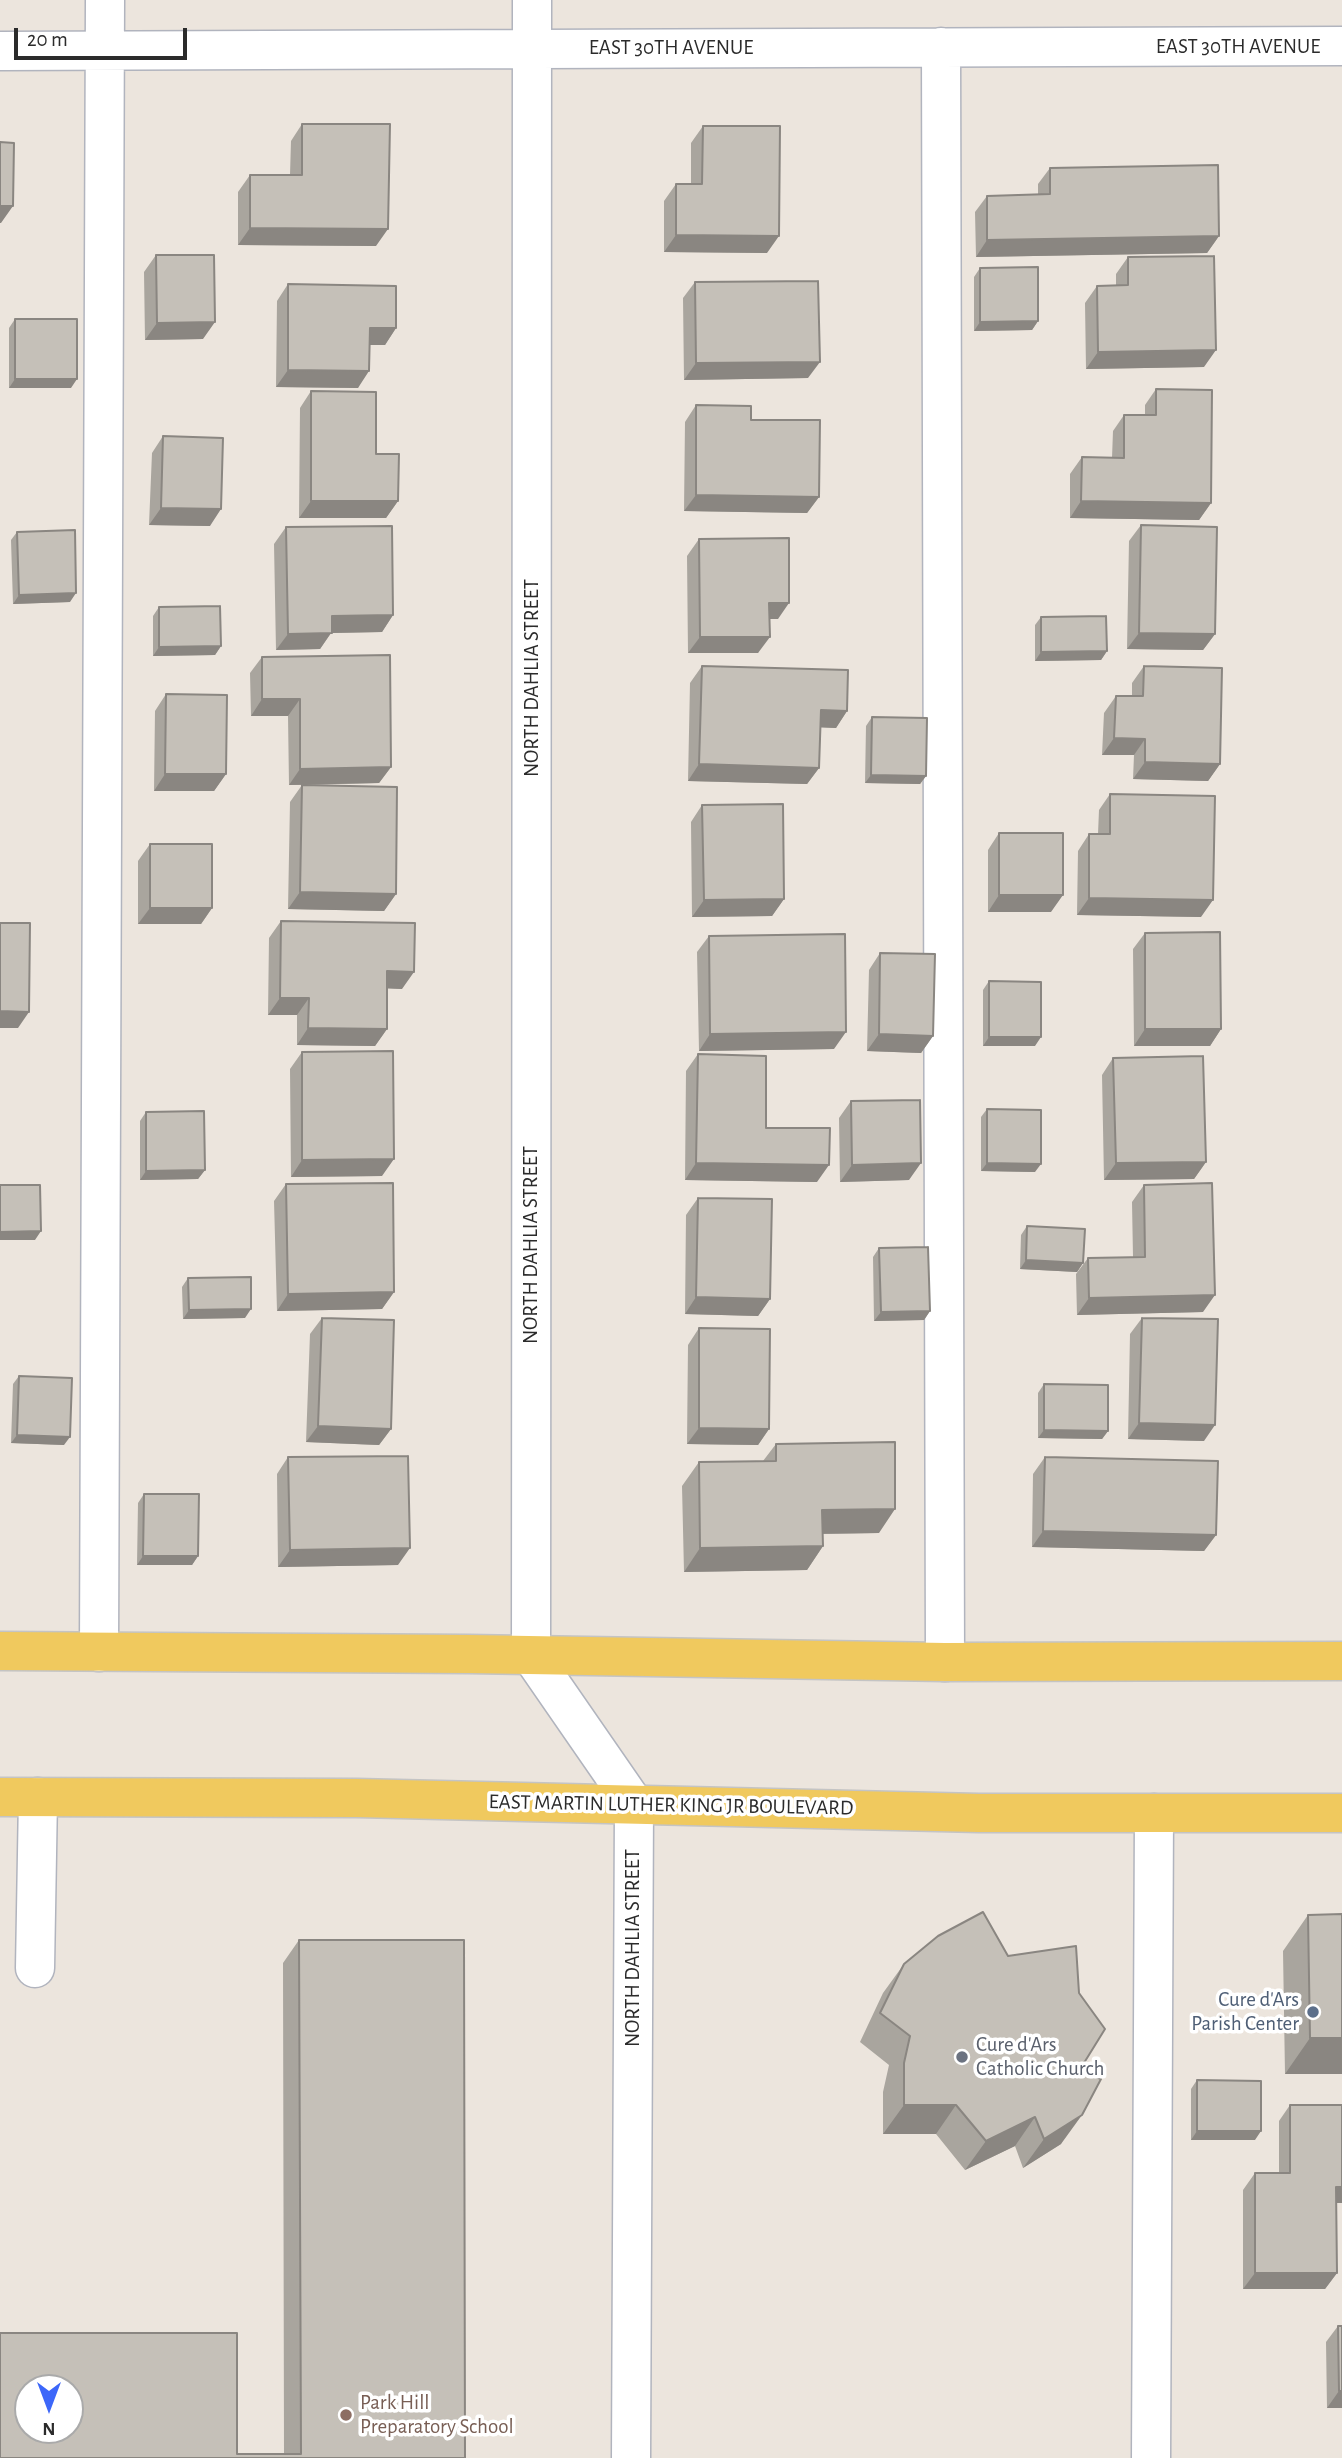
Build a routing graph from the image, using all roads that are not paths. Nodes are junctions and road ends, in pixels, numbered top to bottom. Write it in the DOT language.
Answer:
graph roads {
  1 [pos="105,0"];
  2 [pos="532,0"];
  3 [pos="1342,46"];
  4 [pos="942,47"];
  5 [pos="532,48"];
  6 [pos="105,50"];
  7 [pos="0,51"];
  8 [pos="0,1651"];
  9 [pos="99,1652"];
  10 [pos="531,1655"];
  11 [pos="1342,1661"];
  12 [pos="945,1662"];
  13 [pos="0,1797"];
  14 [pos="38,1797"];
  15 [pos="634,1804"];
  16 [pos="1154,1813"];
  17 [pos="1342,1813"];
  18 [pos="35,1968"];
  19 [pos="631,2458"];
  20 [pos="1151,2458"];
  1 -- 6 [label="street"];
  2 -- 5 [label="street, NORTH DAHLIA STREET"];
  3 -- 4 [label="street, EAST 30TH AVENUE"];
  4 -- 5 [label="street, EAST 30TH AVENUE"];
  4 -- 12 [label="street"];
  5 -- 6 [label="street, EAST 30TH AVENUE"];
  5 -- 10 [label="street, NORTH DAHLIA STREET"];
  6 -- 7 [label="street, EAST 30TH AVENUE"];
  6 -- 9 [label="street"];
  8 -- 9 [label="main road"];
  9 -- 10 [label="main road"];
  10 -- 12 [label="main road"];
  10 -- 15 [label="street"];
  11 -- 12 [label="main road"];
  13 -- 14 [label="main road, EAST MARTIN LUTHER KING JR BOULEVARD"];
  14 -- 15 [label="main road, EAST MARTIN LUTHER KING JR BOULEVARD"];
  14 -- 18 [label="street"];
  15 -- 16 [label="main road, EAST MARTIN LUTHER KING JR BOULEVARD"];
  15 -- 19 [label="street, NORTH DAHLIA STREET"];
  16 -- 17 [label="main road, EAST MARTIN LUTHER KING JR BOULEVARD"];
  16 -- 20 [label="street"];
}
